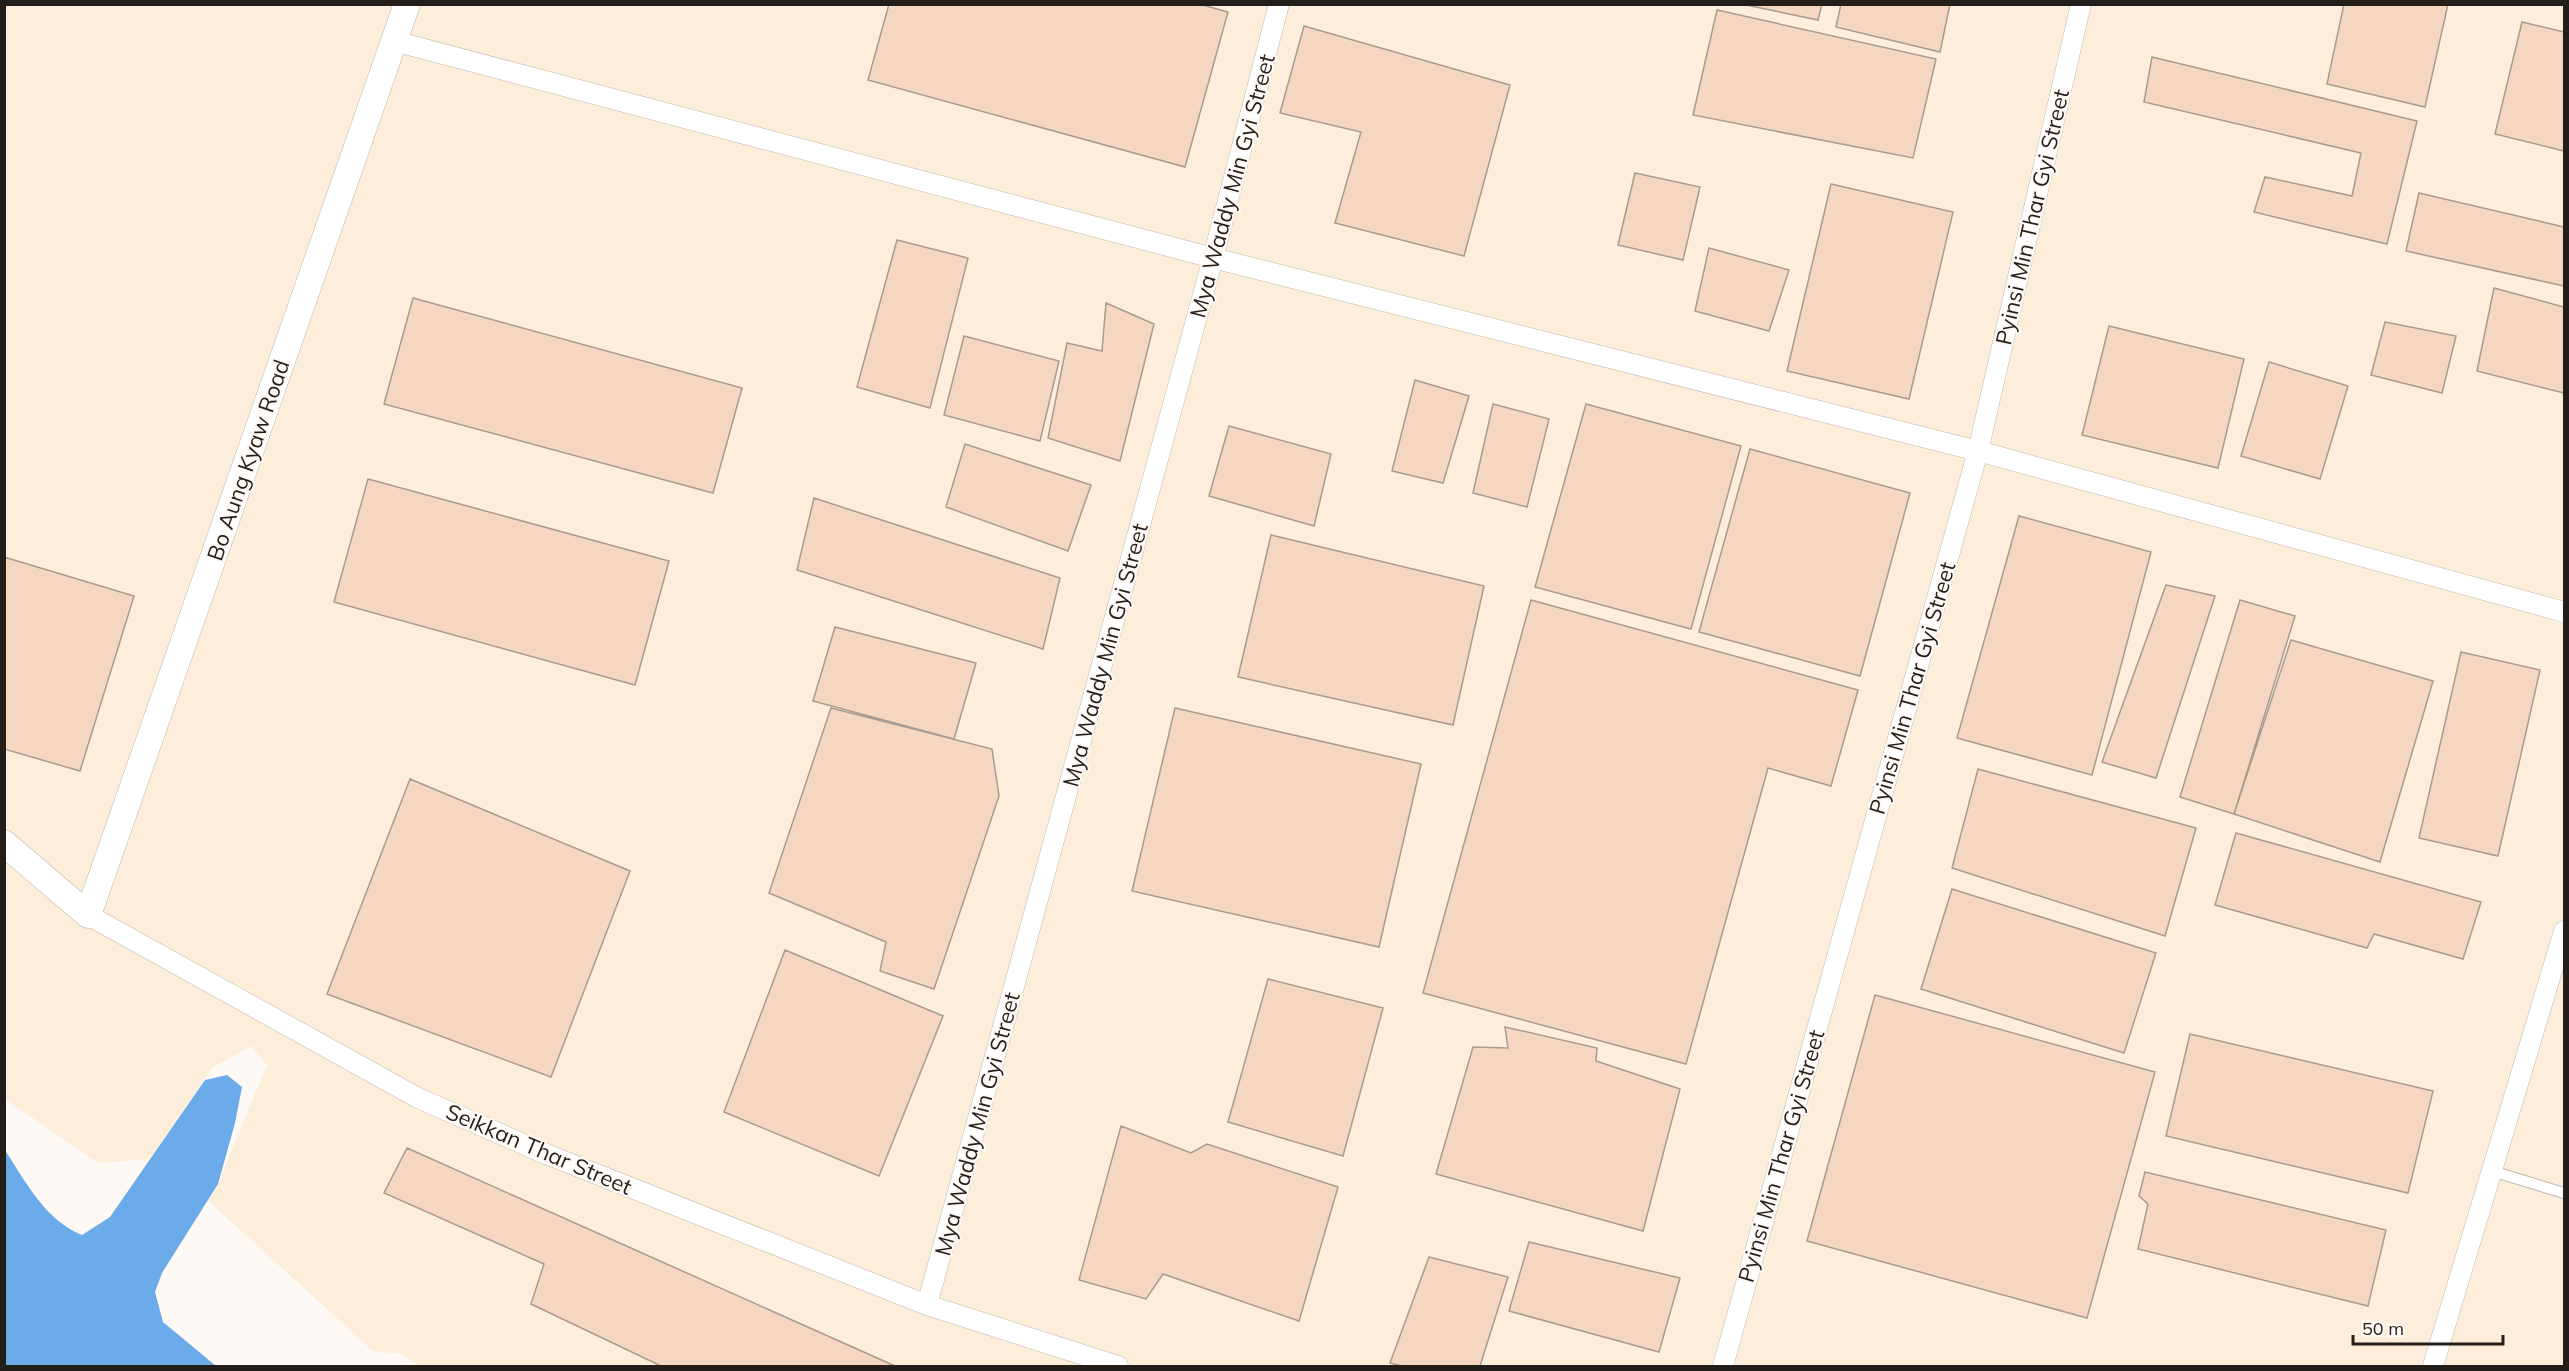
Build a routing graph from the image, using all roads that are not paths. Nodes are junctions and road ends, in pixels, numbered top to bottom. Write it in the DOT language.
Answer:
graph roads {
  1 [pos="407,4"];
  2 [pos="1279,4"];
  3 [pos="2081,4"];
  4 [pos="394,41"];
  5 [pos="1213,258"];
  6 [pos="1978,451"];
  7 [pos="2565,612"];
  8 [pos="4,843"];
  9 [pos="88,915"];
  10 [pos="2565,931"];
  11 [pos="2492,1171"];
  12 [pos="2565,1193"];
  13 [pos="927,1305"];
  14 [pos="1118,1366"];
  15 [pos="1723,1366"];
  16 [pos="2433,1366"];
  1 -- 4 [label="street, Bo Aung Kyaw Road"];
  2 -- 5 [label="street, Mya Waddy Min Gyi Street"];
  3 -- 6 [label="street, Pyinsi Min Thar Gyi Street"];
  4 -- 5 [label="street"];
  4 -- 9 [label="street, Bo Aung Kyaw Road"];
  5 -- 6 [label="street"];
  5 -- 13 [label="street, Mya Waddy Min Gyi Street"];
  6 -- 7 [label="street"];
  6 -- 15 [label="street, Pyinsi Min Thar Gyi Street"];
  8 -- 9 [label="street, Seikkan Thar Street"];
  9 -- 13 [label="street, Seikkan Thar Street"];
  10 -- 11 [label="street"];
  11 -- 12 [label="lane"];
  11 -- 16 [label="street"];
  13 -- 14 [label="street, Seikkan Thar Street"];
}
